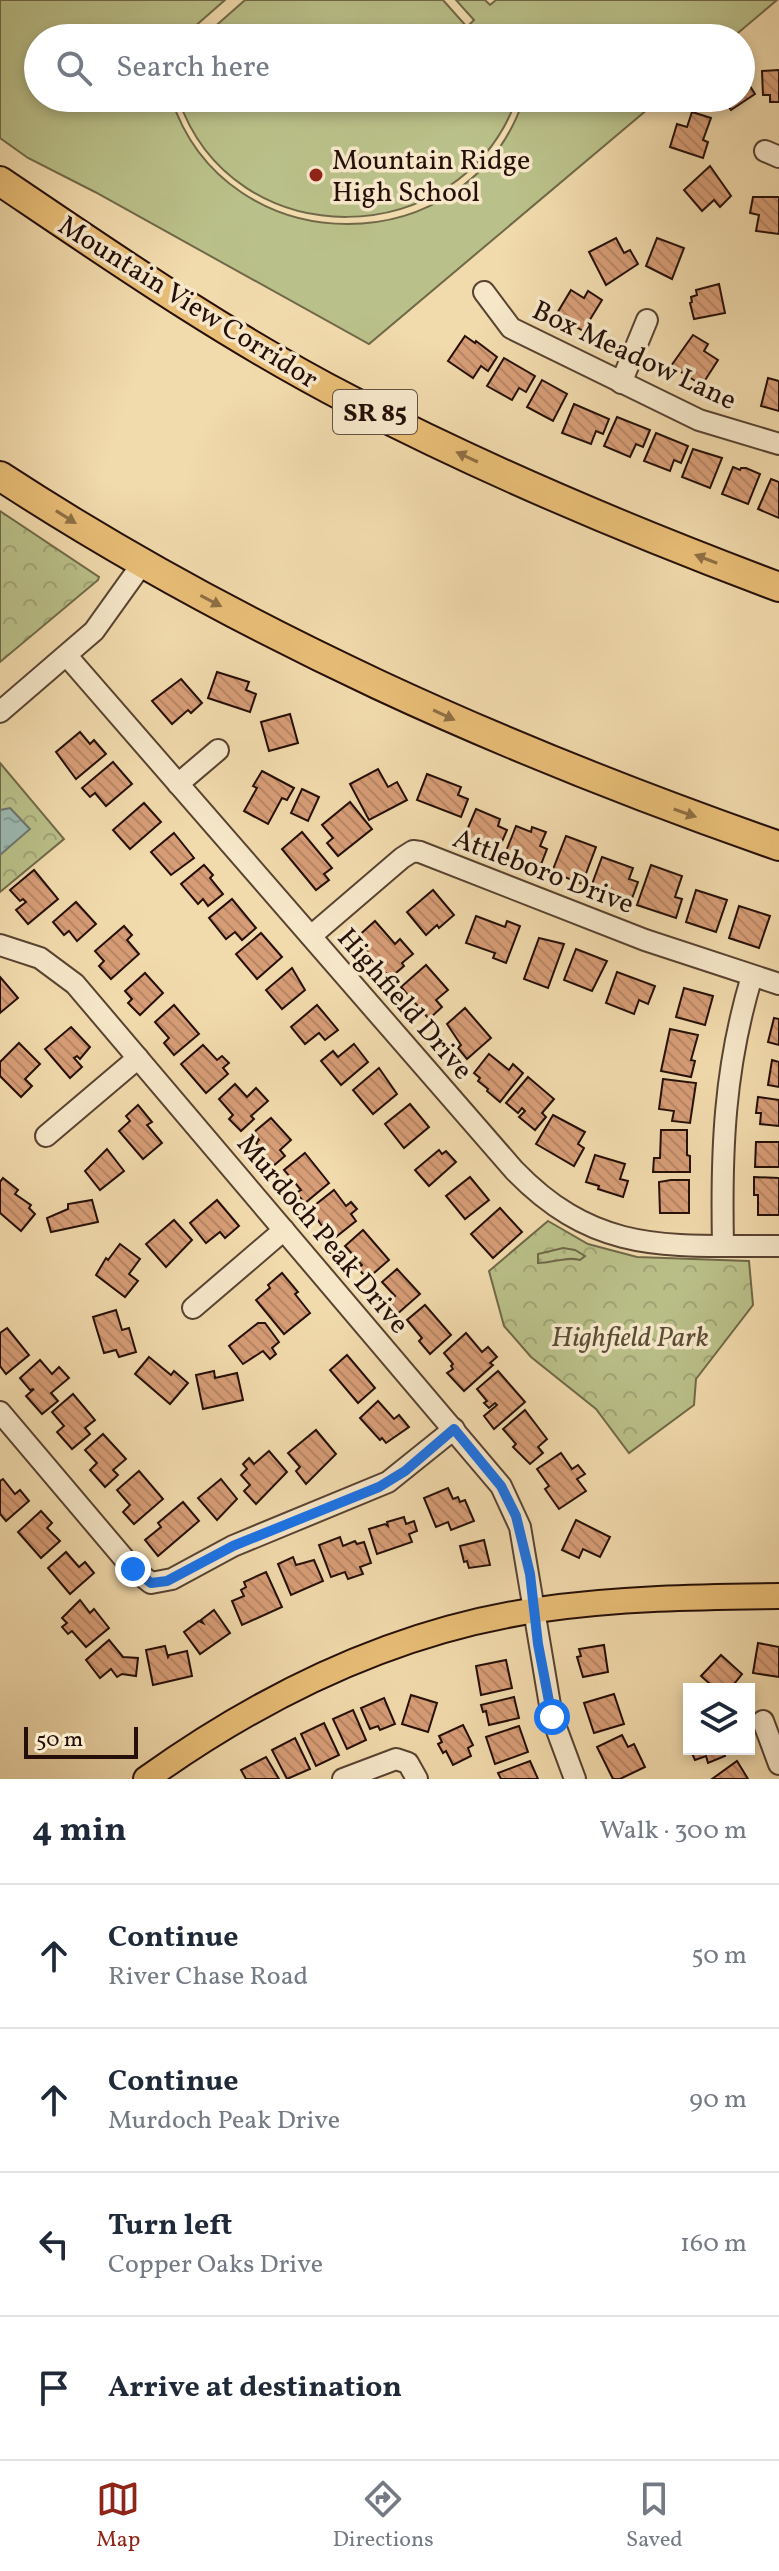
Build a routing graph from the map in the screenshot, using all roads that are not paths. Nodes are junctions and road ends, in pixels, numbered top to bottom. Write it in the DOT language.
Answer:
graph roads {
  1 [pos="0,181"];
  2 [pos="484,292"];
  3 [pos="647,320"];
  4 [pos="621,383"];
  5 [pos="779,444"];
  6 [pos="0,476"];
  7 [pos="142,564"];
  8 [pos="779,587"];
  9 [pos="67,656"];
  10 [pos="0,712"];
  11 [pos="218,750"];
  12 [pos="178,784"];
  13 [pos="779,846"];
  14 [pos="311,936"];
  15 [pos="0,945"];
  16 [pos="752,976"];
  17 [pos="779,984"];
  18 [pos="138,1058"];
  19 [pos="46,1136"];
  20 [pos="284,1230"];
  21 [pos="723,1245"];
  22 [pos="779,1246"];
  23 [pos="193,1308"];
  24 [pos="0,1412"];
  25 [pos="454,1429"];
  26 [pos="779,1596"];
  27 [pos="533,1610"];
  28 [pos="763,1721"];
  29 [pos="779,1764"];
  30 [pos="146,1779"];
  31 [pos="343,1779"];
  32 [pos="417,1779"];
  33 [pos="575,1779"];
  8 -- 1 [label="highway, Mountain View Corridor / SR 85, one-way"];
  2 -- 4 [label="street, Box Meadow Lane"];
  3 -- 4 [label="street"];
  4 -- 5 [label="street, Box Meadow Lane"];
  6 -- 7 [label="highway, one-way"];
  7 -- 9 [label="street"];
  7 -- 13 [label="highway, one-way"];
  9 -- 10 [label="street"];
  9 -- 12 [label="street, Highfield Drive"];
  11 -- 12 [label="street"];
  12 -- 14 [label="street, Highfield Drive"];
  14 -- 16 [label="street, Attleboro Drive"];
  14 -- 21 [label="street, Highfield Drive"];
  15 -- 18 [label="street, Murdoch Peak Drive"];
  16 -- 17 [label="street, Attleboro Drive"];
  16 -- 21 [label="street"];
  18 -- 19 [label="street"];
  18 -- 20 [label="street, Murdoch Peak Drive"];
  20 -- 23 [label="street"];
  20 -- 25 [label="street, Murdoch Peak Drive"];
  21 -- 22 [label="street, Highfield Drive"];
  24 -- 25 [label="street"];
  25 -- 27 [label="street, Murdoch Peak Drive"];
  26 -- 27 [label="main road"];
  27 -- 30 [label="main road"];
  27 -- 33 [label="street, Murdoch Peak Drive"];
  28 -- 29 [label="street"];
  31 -- 32 [label="street"];
}
